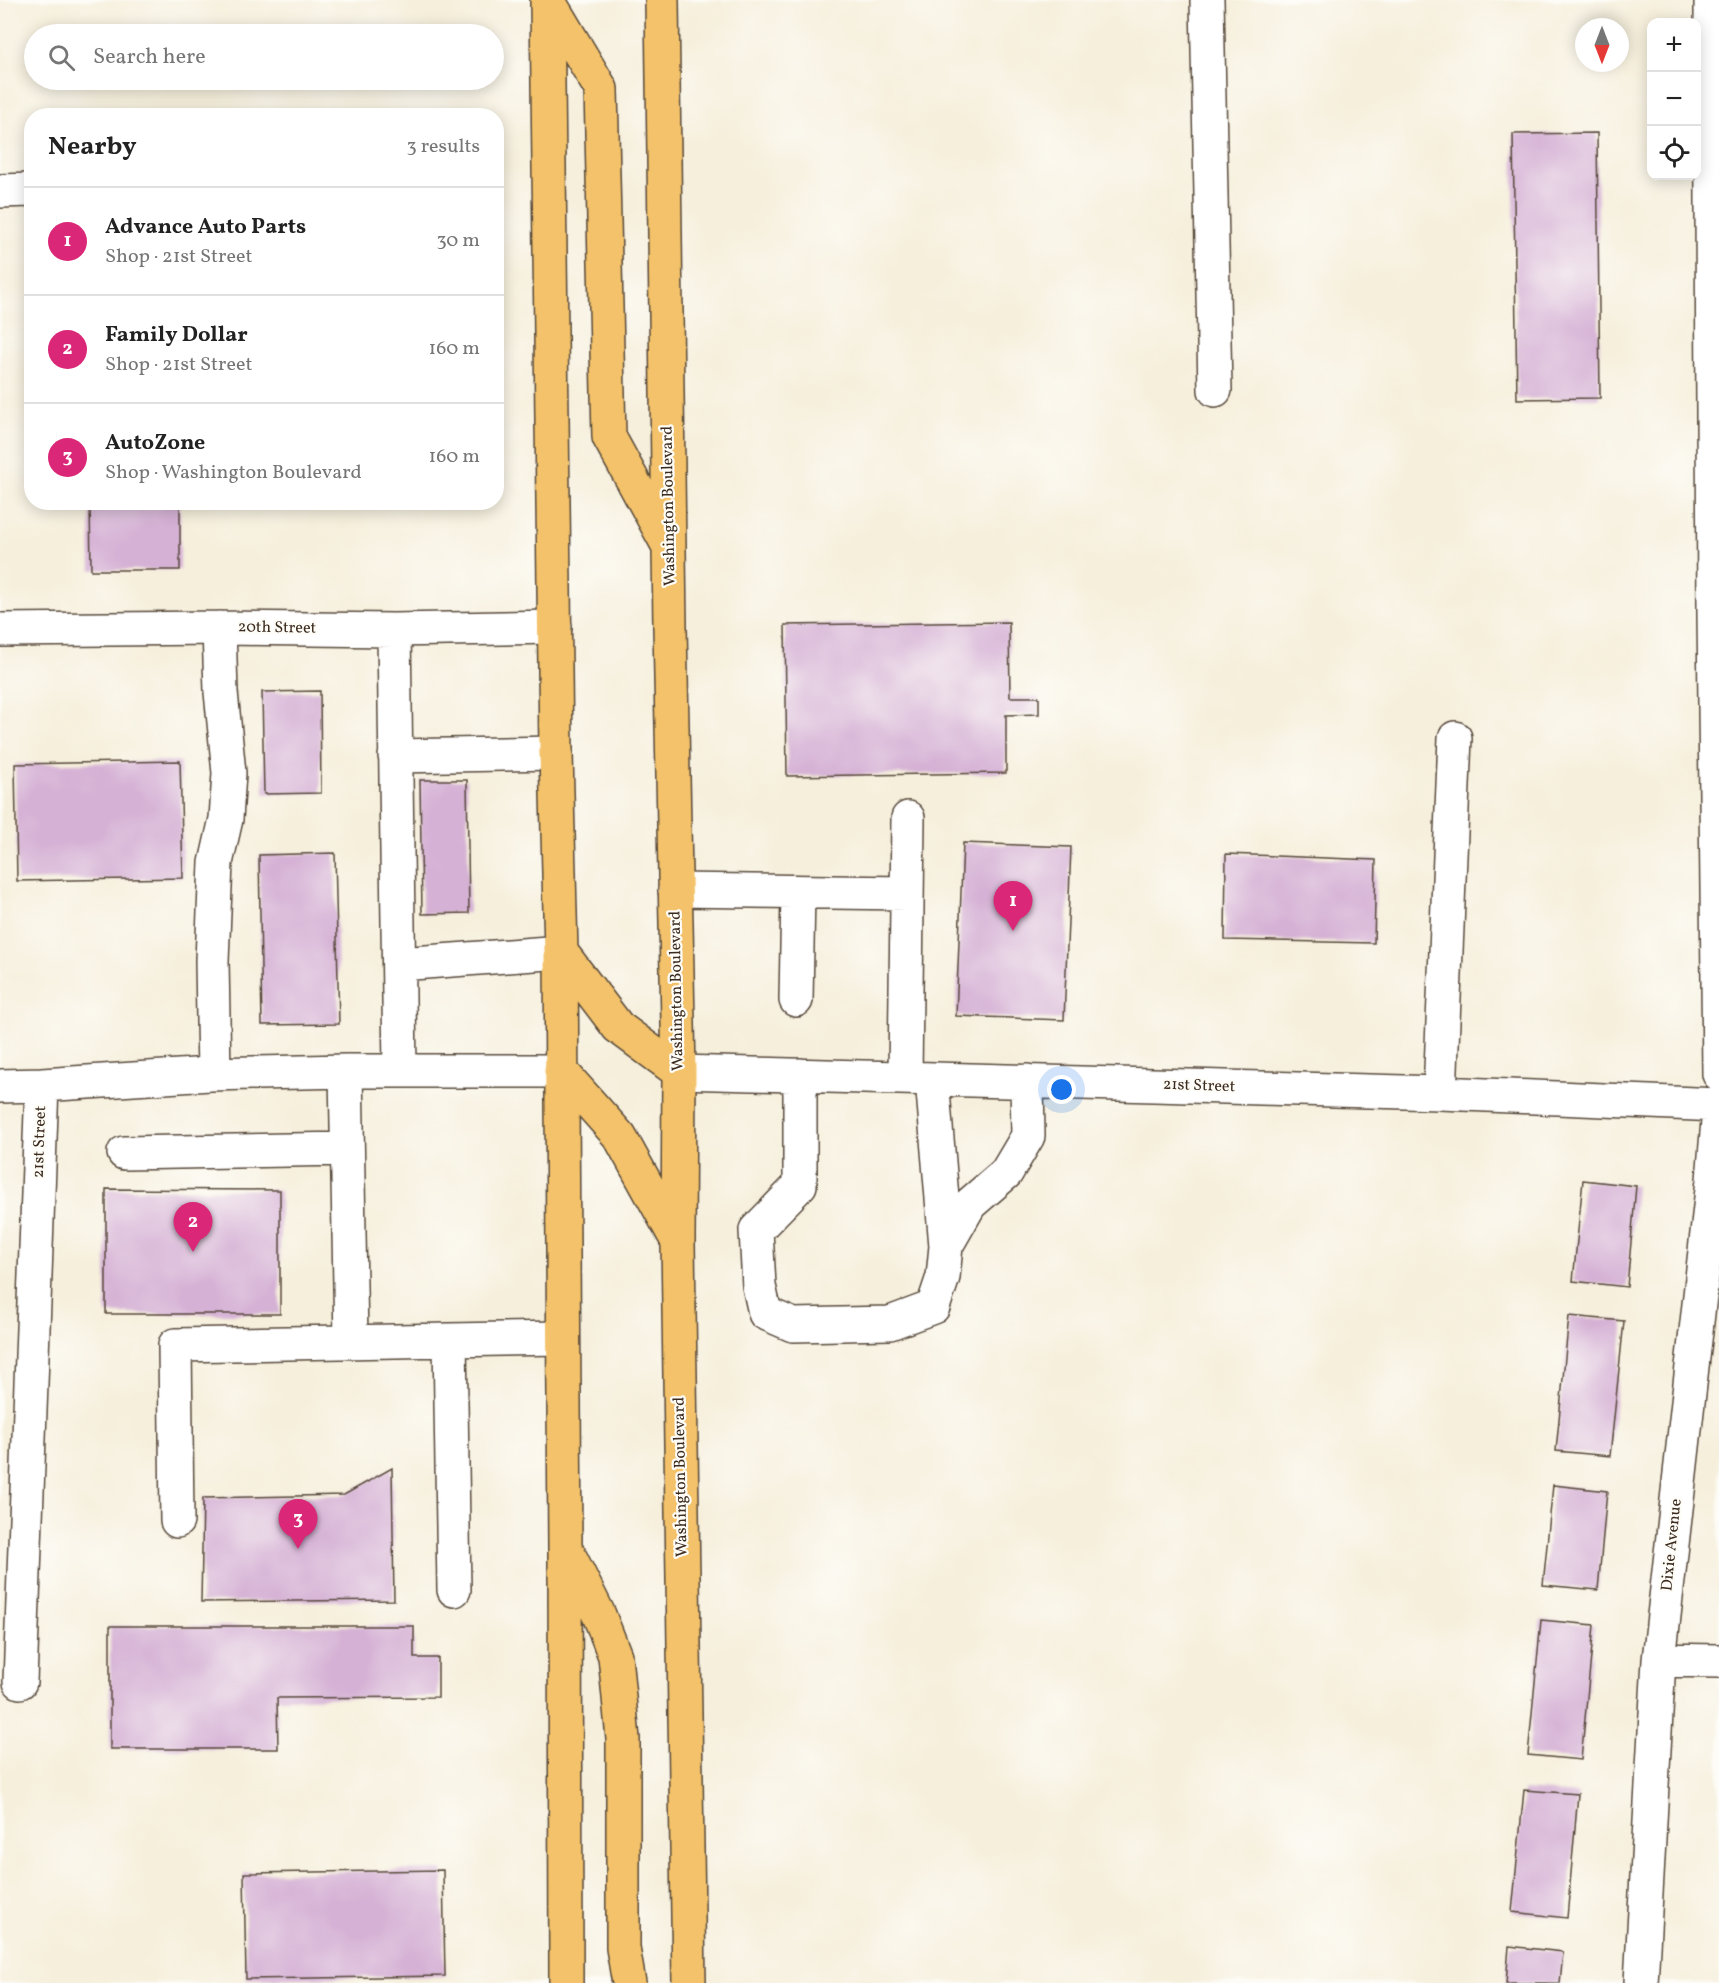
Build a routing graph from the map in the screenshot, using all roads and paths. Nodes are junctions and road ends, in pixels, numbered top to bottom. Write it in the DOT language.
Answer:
graph roads {
  1 [pos="548,0"];
  2 [pos="663,0"];
  3 [pos="1208,0"];
  4 [pos="1711,0"];
  5 [pos="24,190"];
  6 [pos="0,191"];
  7 [pos="1215,390"];
  8 [pos="669,547"];
  9 [pos="555,627"];
  10 [pos="219,628"];
  11 [pos="0,630"];
  12 [pos="394,630"];
  13 [pos="1455,738"];
  14 [pos="556,753"];
  15 [pos="395,756"];
  16 [pos="908,818"];
  17 [pos="675,890"];
  18 [pos="798,892"];
  19 [pos="907,893"];
  20 [pos="561,952"];
  21 [pos="399,964"];
  22 [pos="796,1000"];
  23 [pos="346,1071"];
  24 [pos="400,1071"];
  25 [pos="561,1071"];
  26 [pos="679,1072"];
  27 [pos="214,1074"];
  28 [pos="1719,1074"];
  29 [pos="800,1075"];
  30 [pos="918,1079"];
  31 [pos="1027,1081"];
  32 [pos="42,1085"];
  33 [pos="0,1086"];
  34 [pos="1440,1093"];
  35 [pos="1719,1107"];
  36 [pos="347,1149"];
  37 [pos="124,1154"];
  38 [pos="678,1242"];
  39 [pos="946,1246"];
  40 [pos="563,1338"];
  41 [pos="351,1340"];
  42 [pos="450,1340"];
  43 [pos="177,1521"];
  44 [pos="566,1548"];
  45 [pos="454,1590"];
  46 [pos="1659,1660"];
  47 [pos="1719,1662"];
  48 [pos="20,1682"];
  49 [pos="566,1983"];
  50 [pos="629,1983"];
  51 [pos="689,1983"];
  52 [pos="1641,1983"];
  1 -- 8 [label="main road"];
  1 -- 9 [label="main road"];
  2 -- 8 [label="main road, Washington Boulevard"];
  3 -- 7 [label="street"];
  4 -- 28 [label="street"];
  5 -- 6 [label="street"];
  8 -- 17 [label="main road, Washington Boulevard"];
  9 -- 12 [label="street, 20th Street"];
  9 -- 14 [label="main road"];
  10 -- 11 [label="street, 20th Street"];
  10 -- 12 [label="street, 20th Street"];
  10 -- 27 [label="street"];
  12 -- 15 [label="street"];
  13 -- 34 [label="street"];
  14 -- 15 [label="street"];
  14 -- 20 [label="main road"];
  15 -- 21 [label="street"];
  16 -- 19 [label="street"];
  17 -- 18 [label="street"];
  17 -- 26 [label="main road, Washington Boulevard"];
  18 -- 19 [label="street"];
  18 -- 22 [label="street"];
  19 -- 30 [label="street"];
  20 -- 21 [label="street"];
  20 -- 25 [label="main road"];
  20 -- 26 [label="main road"];
  21 -- 24 [label="street"];
  23 -- 24 [label="street, 21st Street"];
  23 -- 27 [label="street, 21st Street"];
  23 -- 36 [label="street"];
  24 -- 25 [label="street, 21st Street"];
  25 -- 38 [label="main road"];
  25 -- 40 [label="main road"];
  26 -- 29 [label="street, 21st Street"];
  26 -- 38 [label="main road, Washington Boulevard"];
  27 -- 32 [label="street, 21st Street"];
  29 -- 30 [label="street, 21st Street"];
  29 -- 39 [label="street"];
  30 -- 31 [label="street, 21st Street"];
  30 -- 39 [label="street"];
  31 -- 34 [label="street, 21st Street"];
  31 -- 39 [label="street"];
  32 -- 33 [label="street"];
  32 -- 48 [label="street, 21st Street"];
  34 -- 35 [label="street, 21st Street"];
  35 -- 46 [label="street, Dixie Avenue"];
  36 -- 37 [label="street"];
  36 -- 41 [label="street"];
  38 -- 51 [label="main road, Washington Boulevard"];
  40 -- 42 [label="street"];
  40 -- 44 [label="main road"];
  41 -- 42 [label="street"];
  41 -- 43 [label="street"];
  42 -- 45 [label="street"];
  44 -- 49 [label="main road"];
  44 -- 50 [label="main road"];
  46 -- 47 [label="street"];
  46 -- 52 [label="street, Dixie Avenue"];
}
